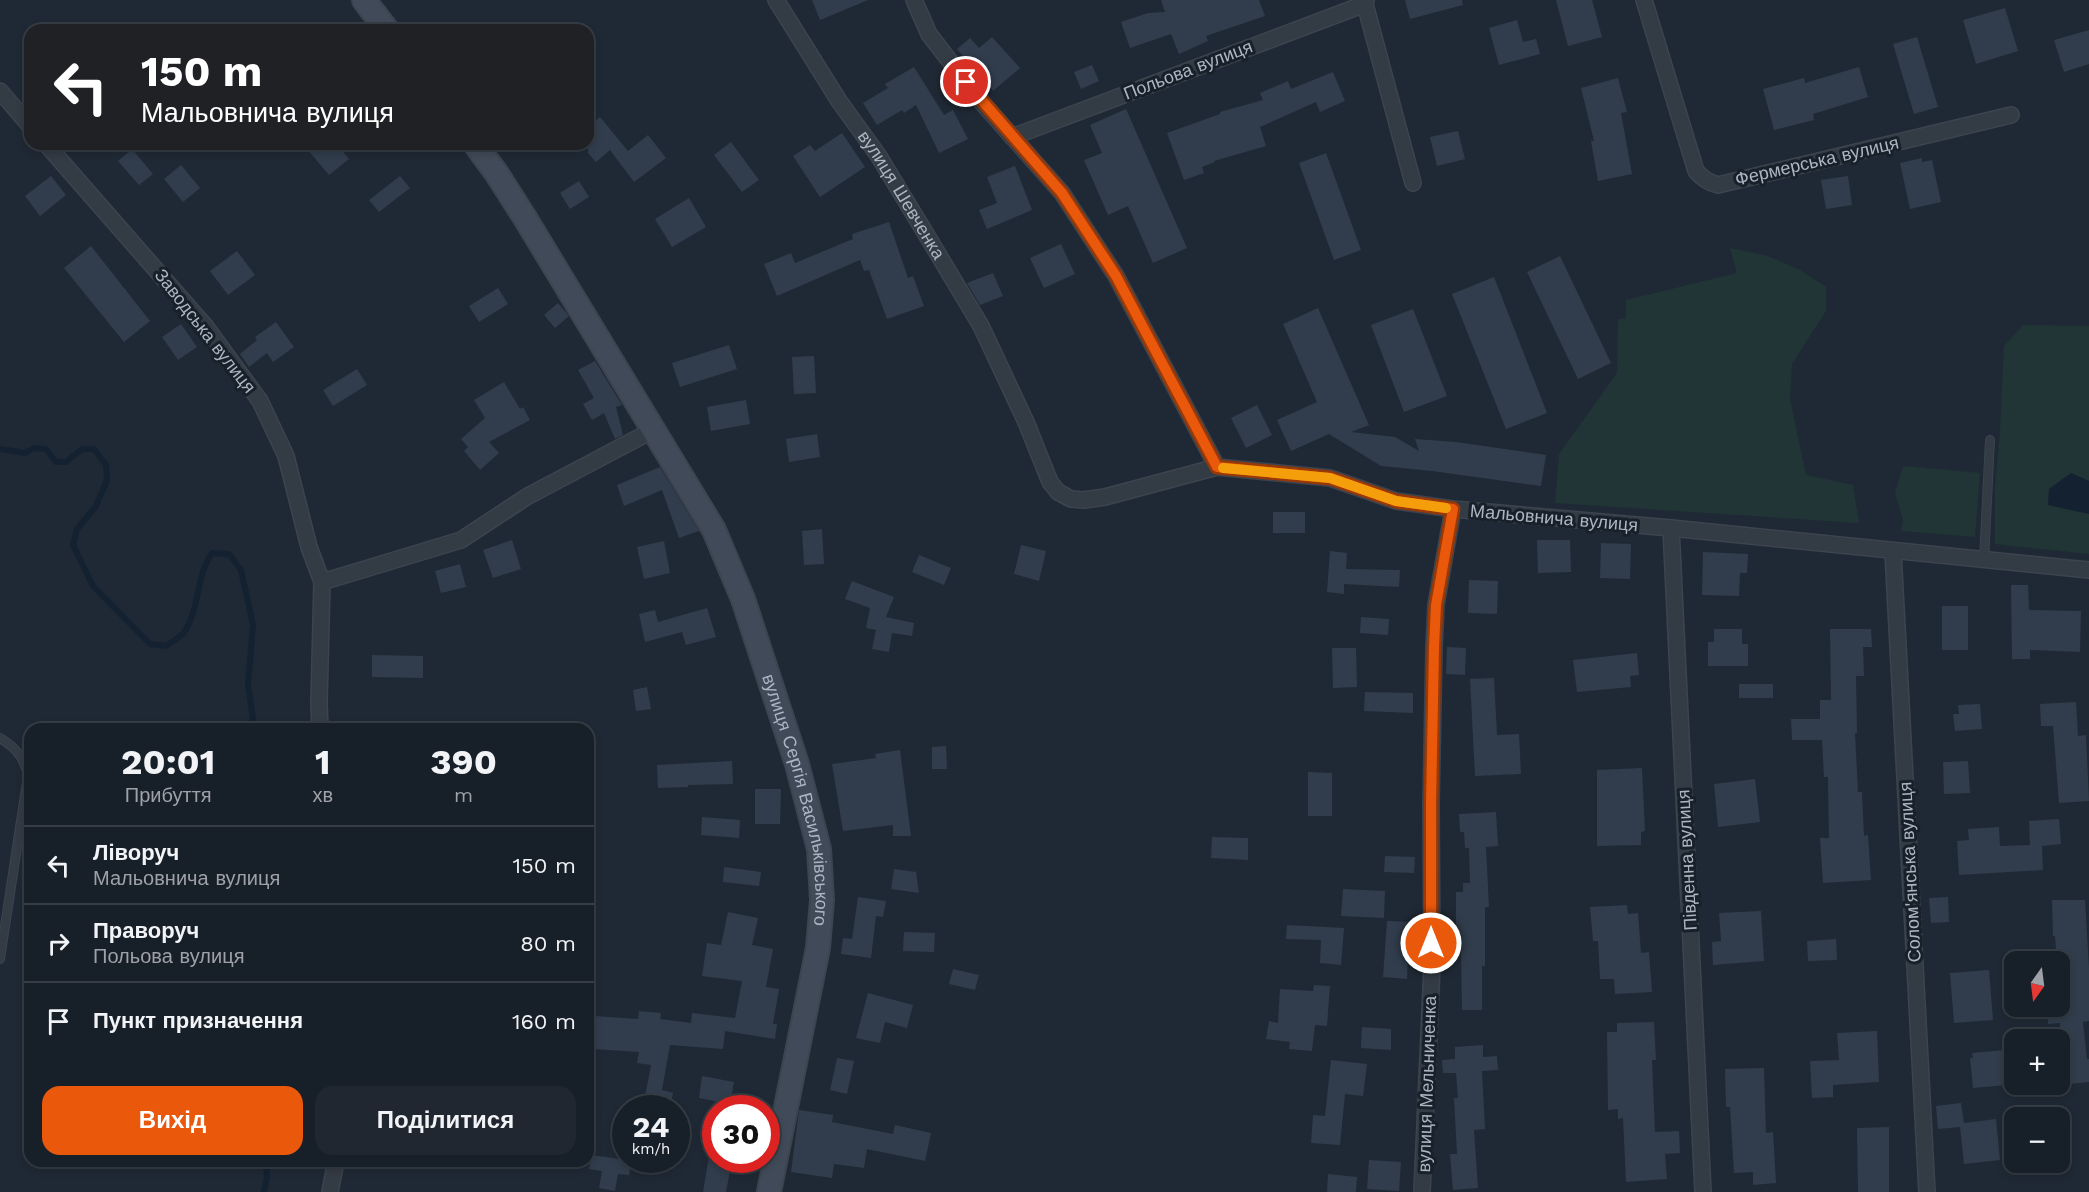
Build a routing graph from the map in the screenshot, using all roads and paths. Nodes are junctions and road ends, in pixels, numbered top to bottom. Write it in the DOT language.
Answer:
graph roads {
  1 [pos="363,0"];
  2 [pos="776,0"];
  3 [pos="914,0"];
  4 [pos="1644,0"];
  5 [pos="1365,2"];
  6 [pos="382,24"];
  7 [pos="0,91"];
  8 [pos="2011,115"];
  9 [pos="24,119"];
  10 [pos="1012,136"];
  11 [pos="51,150"];
  12 [pos="479,150"];
  13 [pos="1413,183"];
  14 [pos="1015,399"];
  15 [pos="655,429"];
  16 [pos="1990,440"];
  17 [pos="1217,467"];
  18 [pos="1453,509"];
  19 [pos="1671,528"];
  20 [pos="1893,552"];
  21 [pos="1984,560"];
  22 [pos="2089,570"];
  23 [pos="322,582"];
  24 [pos="320,723"];
  25 [pos="0,738"];
  26 [pos="24,760"];
  27 [pos="24,801"];
  28 [pos="0,959"];
  29 [pos="335,1167"];
  30 [pos="330,1192"];
  31 [pos="769,1192"];
  32 [pos="1422,1192"];
  33 [pos="1703,1192"];
  34 [pos="1927,1192"];
  1 -- 6 [label="street"];
  2 -- 14 [label="street, вулиця Шевченка"];
  3 -- 10 [label="street"];
  4 -- 8 [label="street, Фермерська вулиця"];
  5 -- 10 [label="street, Польова вулиця"];
  5 -- 13 [label="street, Польова вулиця"];
  7 -- 9 [label="street"];
  10 -- 17 [label="street"];
  11 -- 23 [label="street, Заводська вулиця"];
  12 -- 15 [label="street"];
  14 -- 17 [label="street, Мальовнича вулиця"];
  15 -- 23 [label="street"];
  15 -- 31 [label="street, вулиця Сергія Васильківського"];
  16 -- 21 [label="lane"];
  17 -- 18 [label="street, Мальовнича вулиця"];
  18 -- 19 [label="street, Мальовнича вулиця"];
  18 -- 32 [label="street, вулиця Мельниченка"];
  19 -- 20 [label="street, Мальовнича вулиця"];
  19 -- 33 [label="street, Південна вулиця"];
  20 -- 21 [label="street, Мальовнича вулиця"];
  20 -- 34 [label="street, Солом'янська вулиця"];
  21 -- 22 [label="street, Мальовнича вулиця"];
  23 -- 24 [label="street"];
  25 -- 26 [label="lane"];
  27 -- 28 [label="lane"];
  29 -- 30 [label="street"];
}
